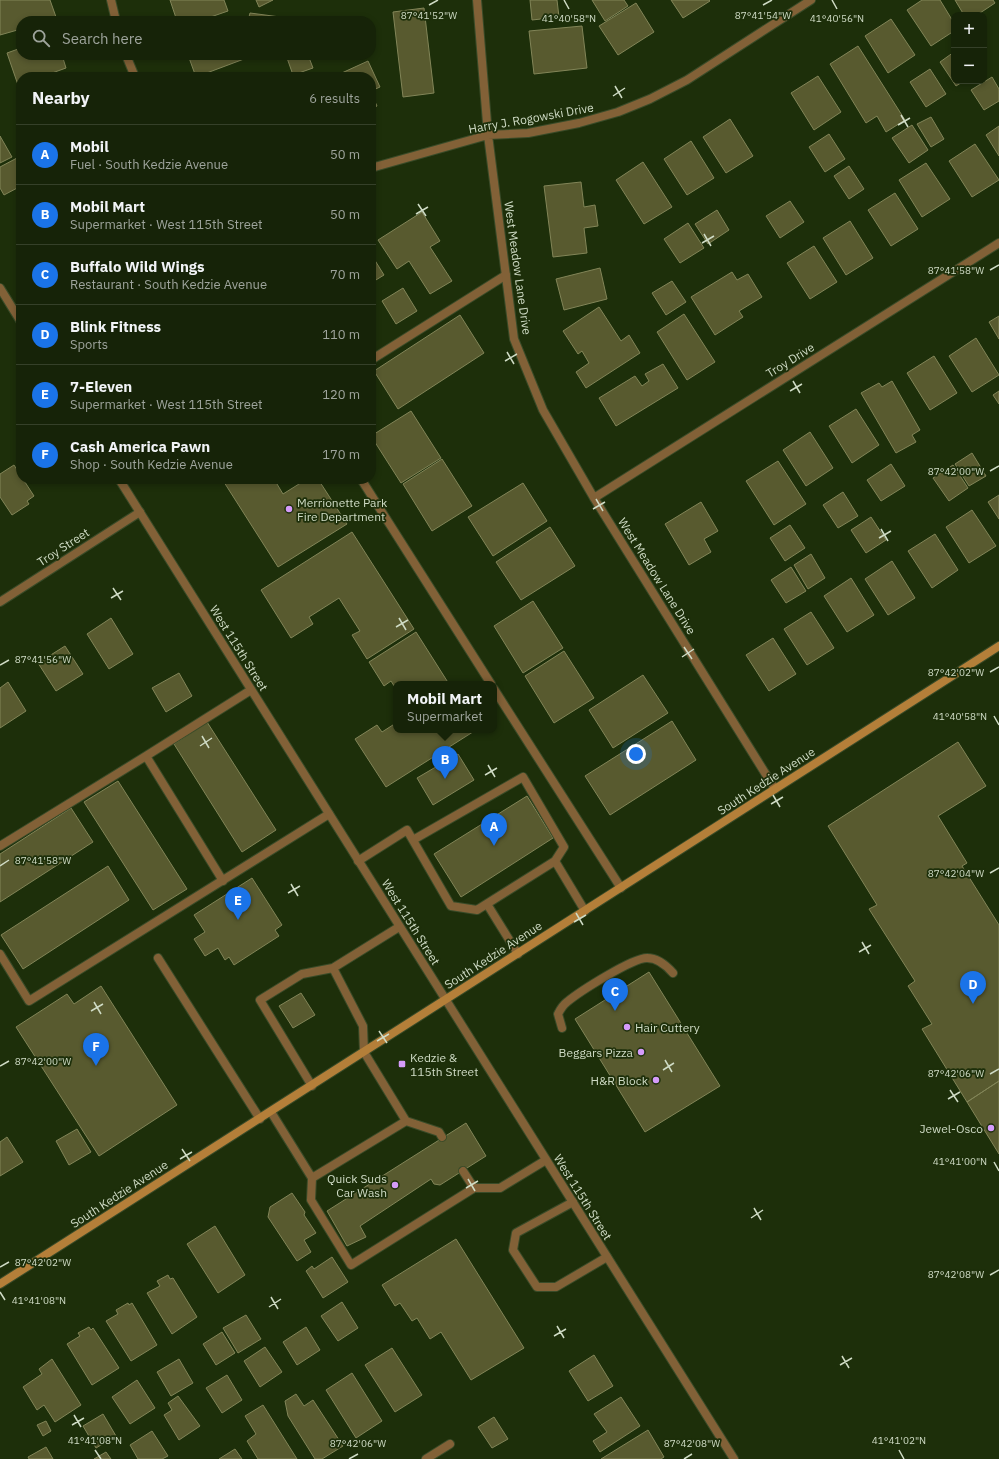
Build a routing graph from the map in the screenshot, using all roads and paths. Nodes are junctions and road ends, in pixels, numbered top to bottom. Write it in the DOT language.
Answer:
graph roads {
  1 [pos="111,0"];
  2 [pos="477,0"];
  3 [pos="811,0"];
  4 [pos="115,16"];
  5 [pos="128,60"];
  6 [pos="133,72"];
  7 [pos="488,135"];
  8 [pos="376,167"];
  9 [pos="999,243"];
  10 [pos="506,275"];
  11 [pos="0,288"];
  12 [pos="16,314"];
  13 [pos="376,357"];
  14 [pos="122,484"];
  15 [pos="364,484"];
  16 [pos="594,498"];
  17 [pos="140,512"];
  18 [pos="0,602"];
  19 [pos="999,646"];
  20 [pos="489,681"];
  21 [pos="252,690"];
  22 [pos="497,694"];
  23 [pos="146,756"];
  24 [pos="775,789"];
  25 [pos="329,814"];
  26 [pos="413,840"];
  27 [pos="0,846"];
  28 [pos="358,861"];
  29 [pos="555,861"];
  30 [pos="222,881"];
  31 [pos="621,888"];
  32 [pos="487,904"];
  33 [pos="585,911"];
  34 [pos="399,927"];
  35 [pos="0,954"];
  36 [pos="518,954"];
  37 [pos="158,958"];
  38 [pos="333,968"];
  39 [pos="673,973"];
  40 [pos="446,1000"];
  41 [pos="562,1028"];
  42 [pos="364,1052"];
  43 [pos="312,1086"];
  44 [pos="271,1112"];
  45 [pos="260,1119"];
  46 [pos="406,1120"];
  47 [pos="441,1135"];
  48 [pos="546,1160"];
  49 [pos="463,1170"];
  50 [pos="312,1178"];
  51 [pos="474,1188"];
  52 [pos="573,1202"];
  53 [pos="607,1257"];
  54 [pos="0,1284"];
  55 [pos="450,1444"];
  56 [pos="426,1459"];
  57 [pos="734,1459"];
  1 -- 4 [label="street"];
  2 -- 7 [label="street, West Meadow Lane Drive"];
  3 -- 7 [label="street, Harry J. Rogowski Drive"];
  5 -- 6 [label="street"];
  7 -- 8 [label="street, Harry J. Rogowski Drive"];
  7 -- 10 [label="street, West Meadow Lane Drive"];
  9 -- 16 [label="street, Troy Drive"];
  10 -- 13 [label="street"];
  10 -- 16 [label="street, West Meadow Lane Drive"];
  11 -- 12 [label="street"];
  14 -- 17 [label="street, West 115th Street"];
  15 -- 20 [label="street"];
  16 -- 24 [label="street, West Meadow Lane Drive"];
  17 -- 18 [label="street, Troy Street"];
  17 -- 21 [label="street, West 115th Street"];
  19 -- 24 [label="main road, South Kedzie Avenue"];
  21 -- 23 [label="street"];
  21 -- 25 [label="street, West 115th Street"];
  22 -- 31 [label="street"];
  23 -- 27 [label="street"];
  23 -- 30 [label="street"];
  24 -- 31 [label="main road, South Kedzie Avenue"];
  25 -- 28 [label="street, West 115th Street"];
  25 -- 30 [label="street"];
  26 -- 28 [label="street"];
  26 -- 29 [label="street"];
  26 -- 32 [label="street"];
  28 -- 34 [label="street, West 115th Street"];
  29 -- 32 [label="street"];
  29 -- 33 [label="street"];
  30 -- 35 [label="street"];
  31 -- 33 [label="main road, South Kedzie Avenue"];
  32 -- 36 [label="street"];
  33 -- 36 [label="main road, South Kedzie Avenue"];
  34 -- 38 [label="street"];
  34 -- 40 [label="street, West 115th Street"];
  36 -- 40 [label="main road, South Kedzie Avenue"];
  37 -- 45 [label="street"];
  38 -- 42 [label="street"];
  38 -- 43 [label="street"];
  39 -- 41 [label="street"];
  40 -- 42 [label="main road, South Kedzie Avenue"];
  40 -- 48 [label="street, West 115th Street"];
  42 -- 43 [label="main road, South Kedzie Avenue"];
  42 -- 46 [label="street"];
  43 -- 44 [label="main road, South Kedzie Avenue"];
  44 -- 45 [label="main road, South Kedzie Avenue"];
  44 -- 50 [label="street"];
  45 -- 54 [label="main road, South Kedzie Avenue"];
  46 -- 47 [label="street"];
  46 -- 50 [label="street"];
  48 -- 51 [label="street"];
  48 -- 52 [label="street, West 115th Street"];
  49 -- 51 [label="street"];
  50 -- 51 [label="street"];
  52 -- 53 [label="street, West 115th Street"];
  52 -- 53 [label="street"];
  53 -- 57 [label="street, West 115th Street"];
  55 -- 56 [label="street"];
}
